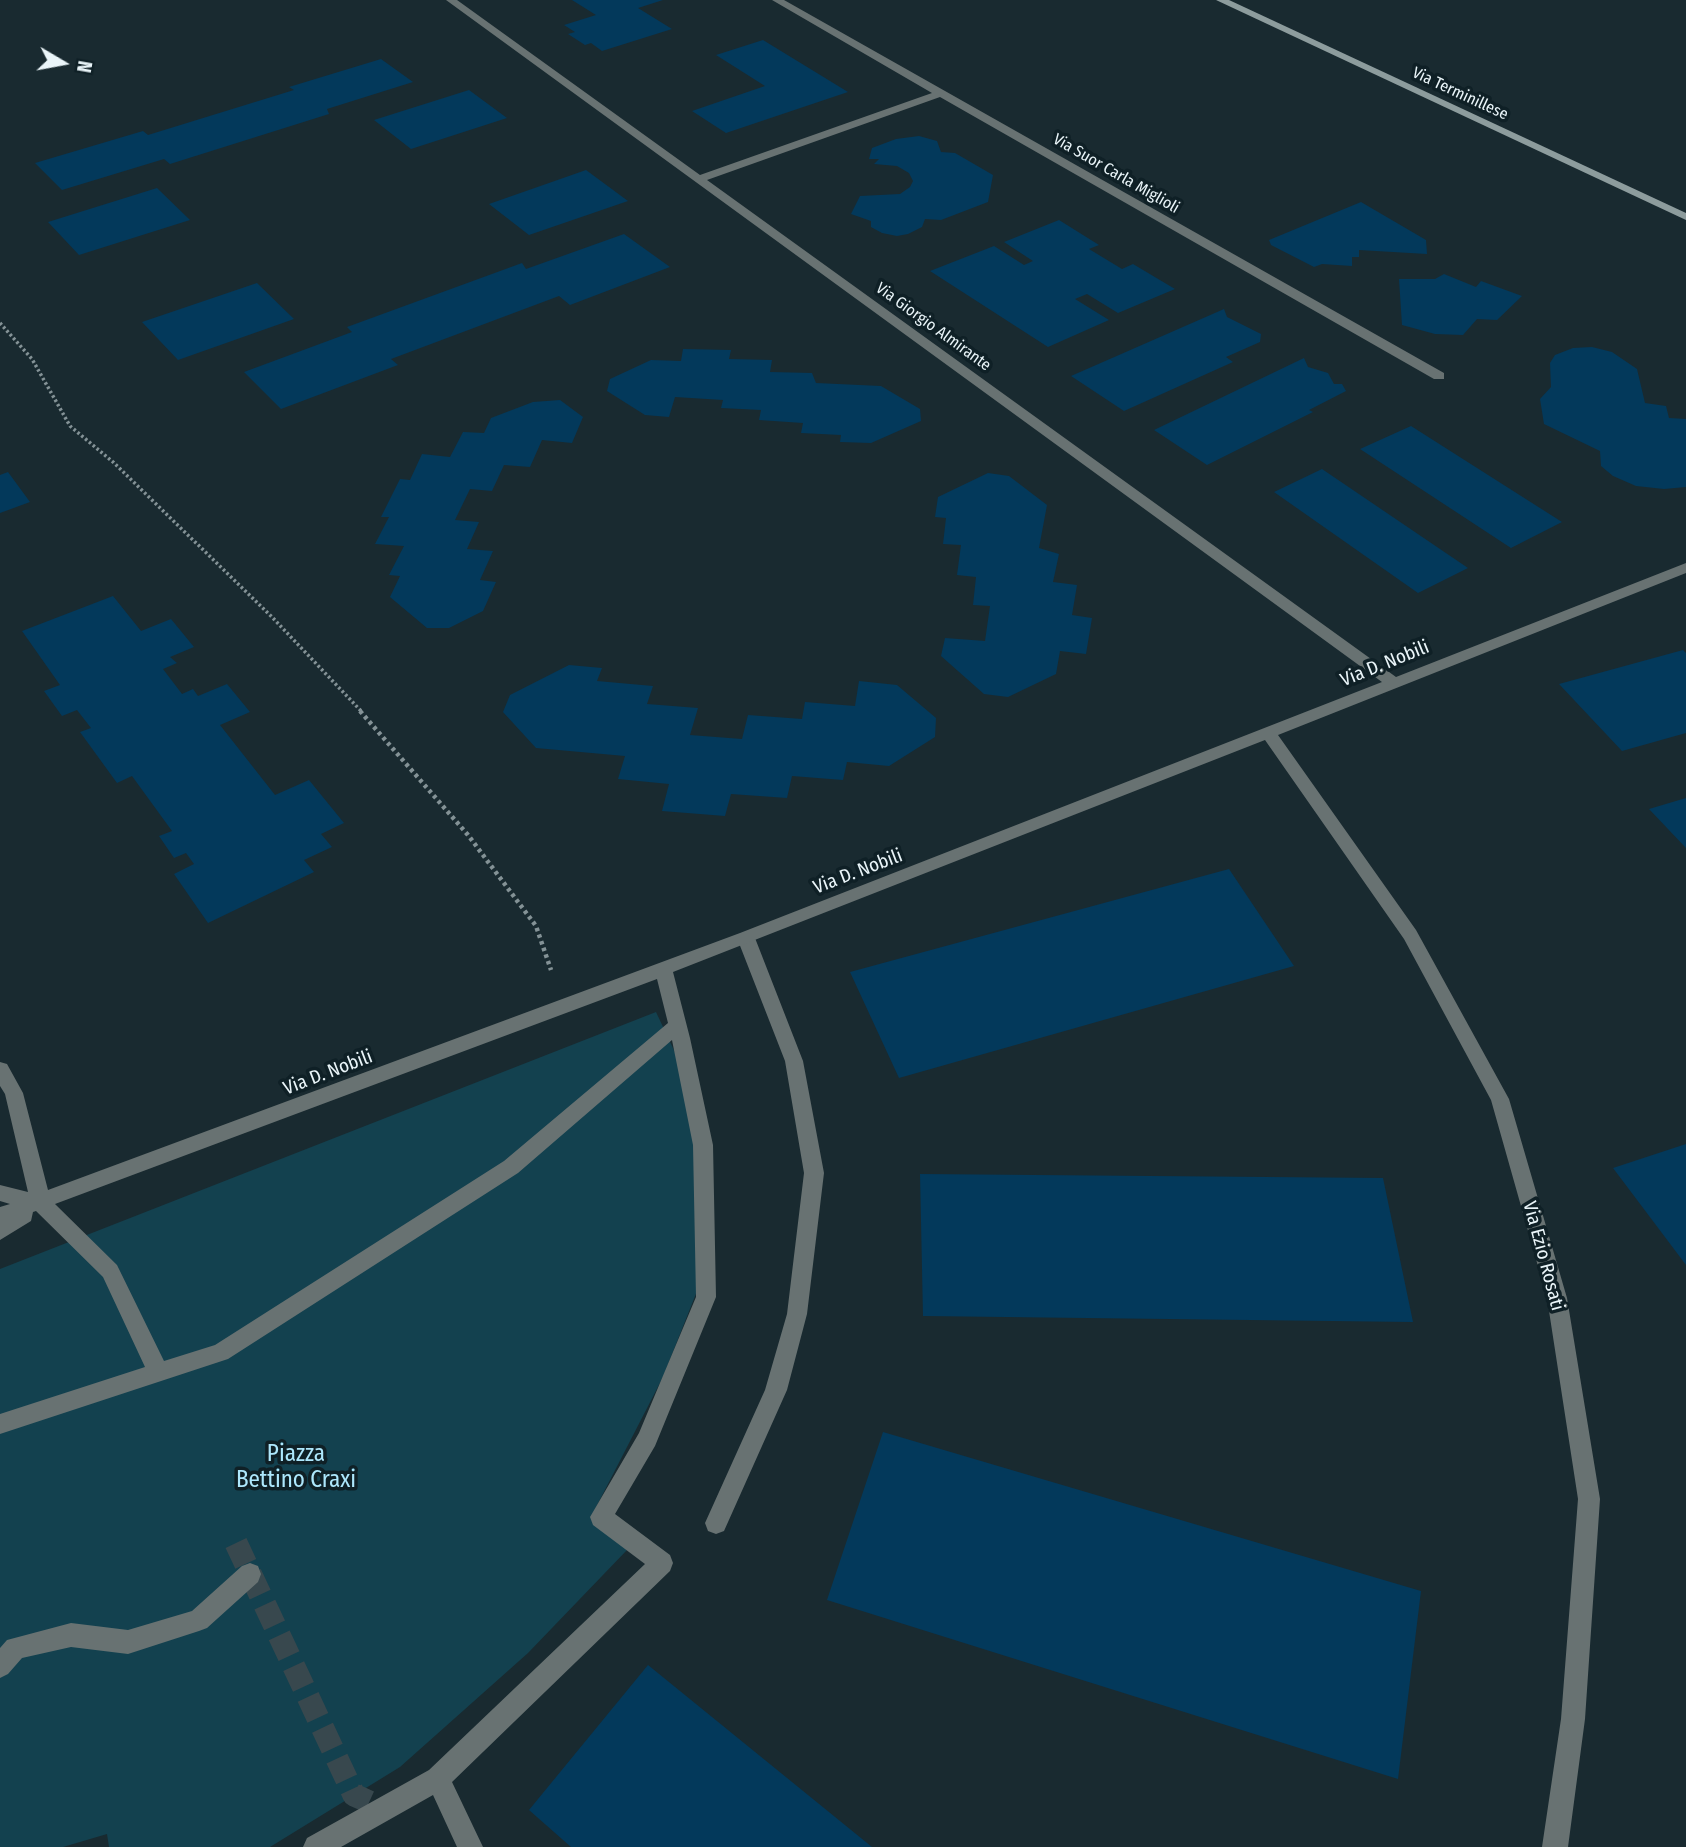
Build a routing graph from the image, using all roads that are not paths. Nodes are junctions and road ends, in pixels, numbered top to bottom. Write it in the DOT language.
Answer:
graph roads {
  1 [pos="451,0"];
  2 [pos="777,0"];
  3 [pos="1221,0"];
  4 [pos="941,93"];
  5 [pos="699,180"];
  6 [pos="1686,217"];
  7 [pos="1439,376"];
  8 [pos="1686,568"];
  9 [pos="1394,683"];
  10 [pos="1268,733"];
  11 [pos="747,938"];
  12 [pos="663,969"];
  13 [pos="678,1025"];
  14 [pos="0,1069"];
  15 [pos="0,1194"];
  16 [pos="41,1203"];
  17 [pos="0,1216"];
  18 [pos="0,1231"];
  19 [pos="159,1373"];
  20 [pos="0,1424"];
  21 [pos="716,1523"];
  22 [pos="250,1574"];
  23 [pos="0,1666"];
  24 [pos="438,1779"];
  25 [pos="316,1847"];
  26 [pos="470,1847"];
  27 [pos="1555,1847"];
  1 -- 5 [label="street, Via Giorgio Almirante"];
  2 -- 4 [label="street, Via Suor Carla Miglioli"];
  3 -- 6 [label="main road, Via Terminillese"];
  4 -- 5 [label="street"];
  4 -- 7 [label="street, Via Suor Carla Miglioli"];
  5 -- 9 [label="street, Via Giorgio Almirante"];
  8 -- 9 [label="street, Via D. Nobili"];
  9 -- 10 [label="street, Via D. Nobili"];
  10 -- 11 [label="street, Via D. Nobili"];
  10 -- 27 [label="street, Via Ezio Rosati"];
  11 -- 12 [label="street, Via D. Nobili"];
  11 -- 21 [label="street"];
  12 -- 13 [label="street"];
  12 -- 16 [label="street, Via D. Nobili"];
  13 -- 19 [label="street"];
  13 -- 24 [label="street"];
  14 -- 16 [label="street"];
  15 -- 16 [label="street"];
  16 -- 17 [label="street"];
  16 -- 18 [label="street"];
  16 -- 19 [label="street"];
  19 -- 20 [label="street"];
  22 -- 23 [label="street"];
  24 -- 25 [label="street"];
  24 -- 26 [label="street"];
}
